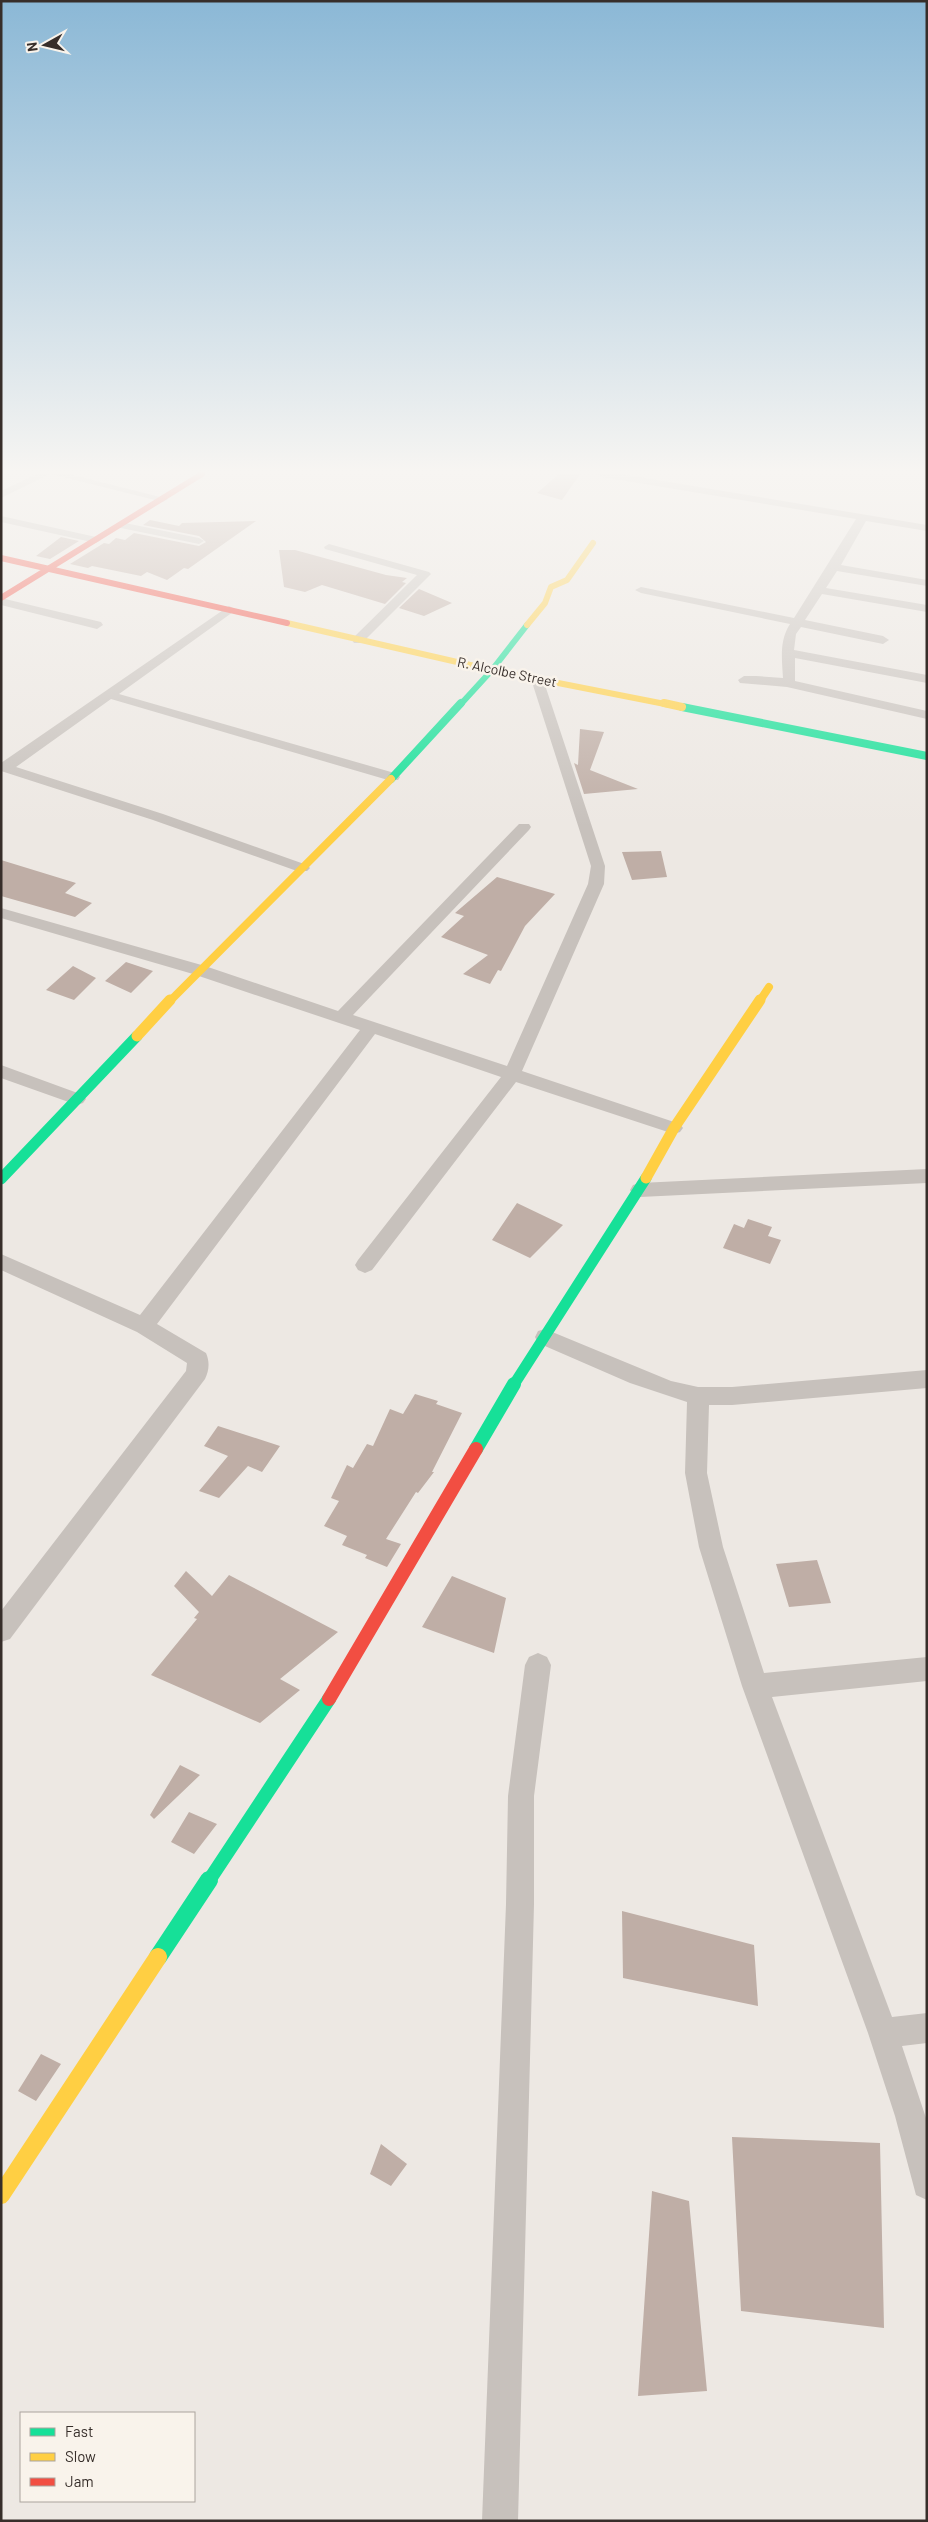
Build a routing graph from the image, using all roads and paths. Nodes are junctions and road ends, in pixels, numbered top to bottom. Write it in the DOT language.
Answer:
graph roads {
  1 [pos="13,592"];
  2 [pos="146,592"];
  3 [pos="407,592"];
  4 [pos="550,592"];
  5 [pos="649,592"];
  6 [pos="816,592"];
  7 [pos="827,592"];
  8 [pos="1,599"];
  9 [pos="927,609"];
  10 [pos="229,610"];
  11 [pos="798,624"];
  12 [pos="97,625"];
  13 [pos="358,640"];
  14 [pos="883,640"];
  15 [pos="788,653"];
  16 [pos="492,670"];
  17 [pos="537,679"];
  18 [pos="927,679"];
  19 [pos="744,680"];
  20 [pos="789,682"];
  21 [pos="109,695"];
  22 [pos="927,715"];
  23 [pos="927,756"];
  24 [pos="3,767"];
  25 [pos="393,777"];
  26 [pos="524,827"];
  27 [pos="302,868"];
  28 [pos="1,913"];
  29 [pos="199,970"];
  30 [pos="769,987"];
  31 [pos="341,1018"];
  32 [pos="372,1026"];
  33 [pos="1,1071"];
  34 [pos="512,1074"];
  35 [pos="77,1100"];
  36 [pos="674,1128"];
  37 [pos="927,1176"];
  38 [pos="1,1180"];
  39 [pos="640,1190"];
  40 [pos="1,1261"];
  41 [pos="365,1265"];
  42 [pos="144,1326"];
  43 [pos="545,1337"];
  44 [pos="927,1379"];
  45 [pos="698,1396"];
  46 [pos="1,1631"];
  47 [pos="538,1664"];
  48 [pos="927,1669"];
  49 [pos="755,1686"];
  50 [pos="927,2028"];
  51 [pos="884,2033"];
  52 [pos="927,2184"];
  53 [pos="1,2195"];
  54 [pos="500,2521"];
  1 -- 8 [label="street"];
  2 -- 10 [label="street, R. Alcolbe Street"];
  3 -- 13 [label="street"];
  4 -- 16 [label="street"];
  5 -- 11 [label="street"];
  6 -- 11 [label="street"];
  7 -- 9 [label="street"];
  8 -- 12 [label="street"];
  10 -- 13 [label="street, R. Alcolbe Street"];
  10 -- 21 [label="street"];
  11 -- 14 [label="street"];
  11 -- 15 [label="street"];
  13 -- 16 [label="street, R. Alcolbe Street"];
  15 -- 18 [label="street"];
  15 -- 20 [label="street"];
  16 -- 17 [label="street, R. Alcolbe Street"];
  16 -- 25 [label="street"];
  17 -- 23 [label="street, R. Alcolbe Street"];
  17 -- 34 [label="street"];
  19 -- 20 [label="street"];
  20 -- 22 [label="street"];
  21 -- 24 [label="street"];
  21 -- 25 [label="street"];
  24 -- 27 [label="street"];
  25 -- 27 [label="street"];
  26 -- 31 [label="street"];
  27 -- 29 [label="street"];
  28 -- 29 [label="street"];
  29 -- 31 [label="street"];
  29 -- 35 [label="street"];
  30 -- 36 [label="street"];
  31 -- 32 [label="street"];
  32 -- 34 [label="street"];
  32 -- 42 [label="street"];
  33 -- 35 [label="street"];
  34 -- 36 [label="street"];
  34 -- 41 [label="street"];
  35 -- 38 [label="street"];
  36 -- 39 [label="street"];
  37 -- 39 [label="street"];
  39 -- 43 [label="street"];
  40 -- 42 [label="street"];
  42 -- 46 [label="street"];
  43 -- 45 [label="street"];
  43 -- 53 [label="street"];
  44 -- 45 [label="street"];
  45 -- 49 [label="street"];
  47 -- 54 [label="street"];
  48 -- 49 [label="street"];
  49 -- 51 [label="street"];
  50 -- 51 [label="street"];
  51 -- 52 [label="street"];
}
